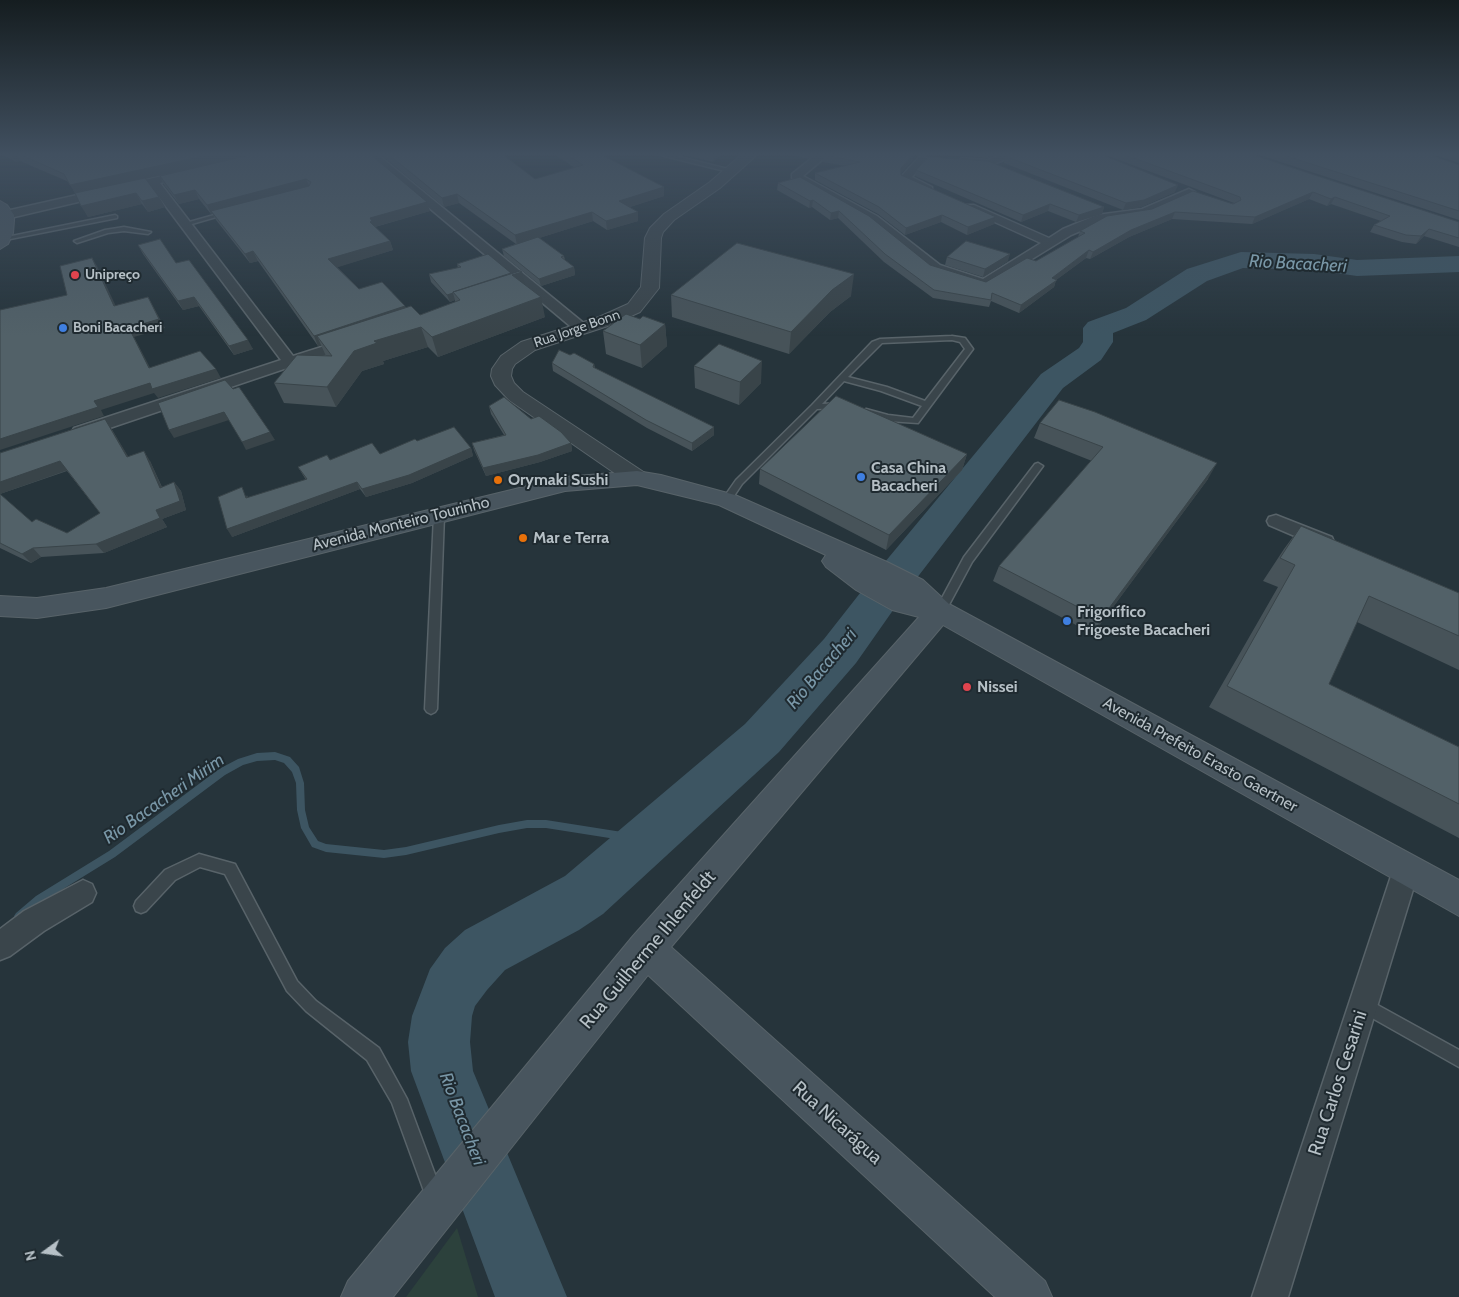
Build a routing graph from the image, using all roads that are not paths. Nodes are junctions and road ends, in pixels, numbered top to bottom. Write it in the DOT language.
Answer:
graph roads {
  1 [pos="3,215"];
  2 [pos="178,215"];
  3 [pos="223,215"];
  4 [pos="443,215"];
  5 [pos="672,215"];
  6 [pos="865,215"];
  7 [pos="986,215"];
  8 [pos="1121,215"];
  9 [pos="1125,215"];
  10 [pos="114,217"];
  11 [pos="185,224"];
  12 [pos="148,232"];
  13 [pos="2,238"];
  14 [pos="77,241"];
  15 [pos="1048,242"];
  16 [pos="526,283"];
  17 [pos="507,290"];
  18 [pos="581,328"];
  19 [pos="365,337"];
  20 [pos="290,362"];
  21 [pos="842,378"];
  22 [pos="927,405"];
  23 [pos="815,407"];
  24 [pos="65,436"];
  25 [pos="1038,466"];
  26 [pos="638,478"];
  27 [pos="727,500"];
  28 [pos="439,515"];
  29 [pos="1276,521"];
  30 [pos="1340,548"];
  31 [pos="0,606"];
  32 [pos="940,611"];
  33 [pos="431,709"];
  34 [pos="1406,870"];
  35 [pos="83,893"];
  36 [pos="1459,899"];
  37 [pos="141,906"];
  38 [pos="0,946"];
  39 [pos="646,949"];
  40 [pos="1363,1005"];
  41 [pos="1459,1058"];
  42 [pos="437,1207"];
  43 [pos="364,1297"];
  44 [pos="1029,1297"];
  45 [pos="1270,1297"];
  1 -- 13 [label="main road"];
  2 -- 11 [label="street"];
  3 -- 11 [label="lane"];
  4 -- 16 [label="street"];
  5 -- 18 [label="street, Rua Jorge Bonn"];
  6 -- 15 [label="street"];
  7 -- 15 [label="street"];
  8 -- 9 [label="street"];
  8 -- 15 [label="street"];
  10 -- 13 [label="lane"];
  11 -- 20 [label="street"];
  12 -- 14 [label="lane"];
  16 -- 17 [label="street"];
  16 -- 18 [label="street"];
  18 -- 26 [label="street, Rua Jorge Bonn"];
  19 -- 20 [label="street"];
  20 -- 24 [label="street"];
  21 -- 22 [label="lane"];
  21 -- 22 [label="lane"];
  21 -- 23 [label="lane"];
  22 -- 23 [label="lane"];
  23 -- 27 [label="lane"];
  25 -- 32 [label="lane"];
  26 -- 27 [label="main road, Avenida Monteiro Tourinho"];
  26 -- 28 [label="main road, Avenida Monteiro Tourinho"];
  27 -- 32 [label="main road, Avenida Monteiro Tourinho"];
  28 -- 31 [label="main road, Avenida Monteiro Tourinho"];
  28 -- 33 [label="lane"];
  29 -- 30 [label="street"];
  32 -- 34 [label="main road, Avenida Prefeito Erasto Gaertner"];
  32 -- 39 [label="main road, Rua Guilherme Ihlenfeldt"];
  34 -- 36 [label="main road, Avenida Prefeito Erasto Gaertner"];
  34 -- 40 [label="street, Rua Carlos Cesarini"];
  35 -- 38 [label="street"];
  37 -- 42 [label="lane"];
  39 -- 42 [label="main road, Rua Guilherme Ihlenfeldt"];
  39 -- 44 [label="main road, Rua Nicarágua"];
  40 -- 41 [label="lane"];
  40 -- 45 [label="street, Rua Carlos Cesarini"];
  42 -- 43 [label="main road, Rua Guilherme Ihlenfeldt"];
}
